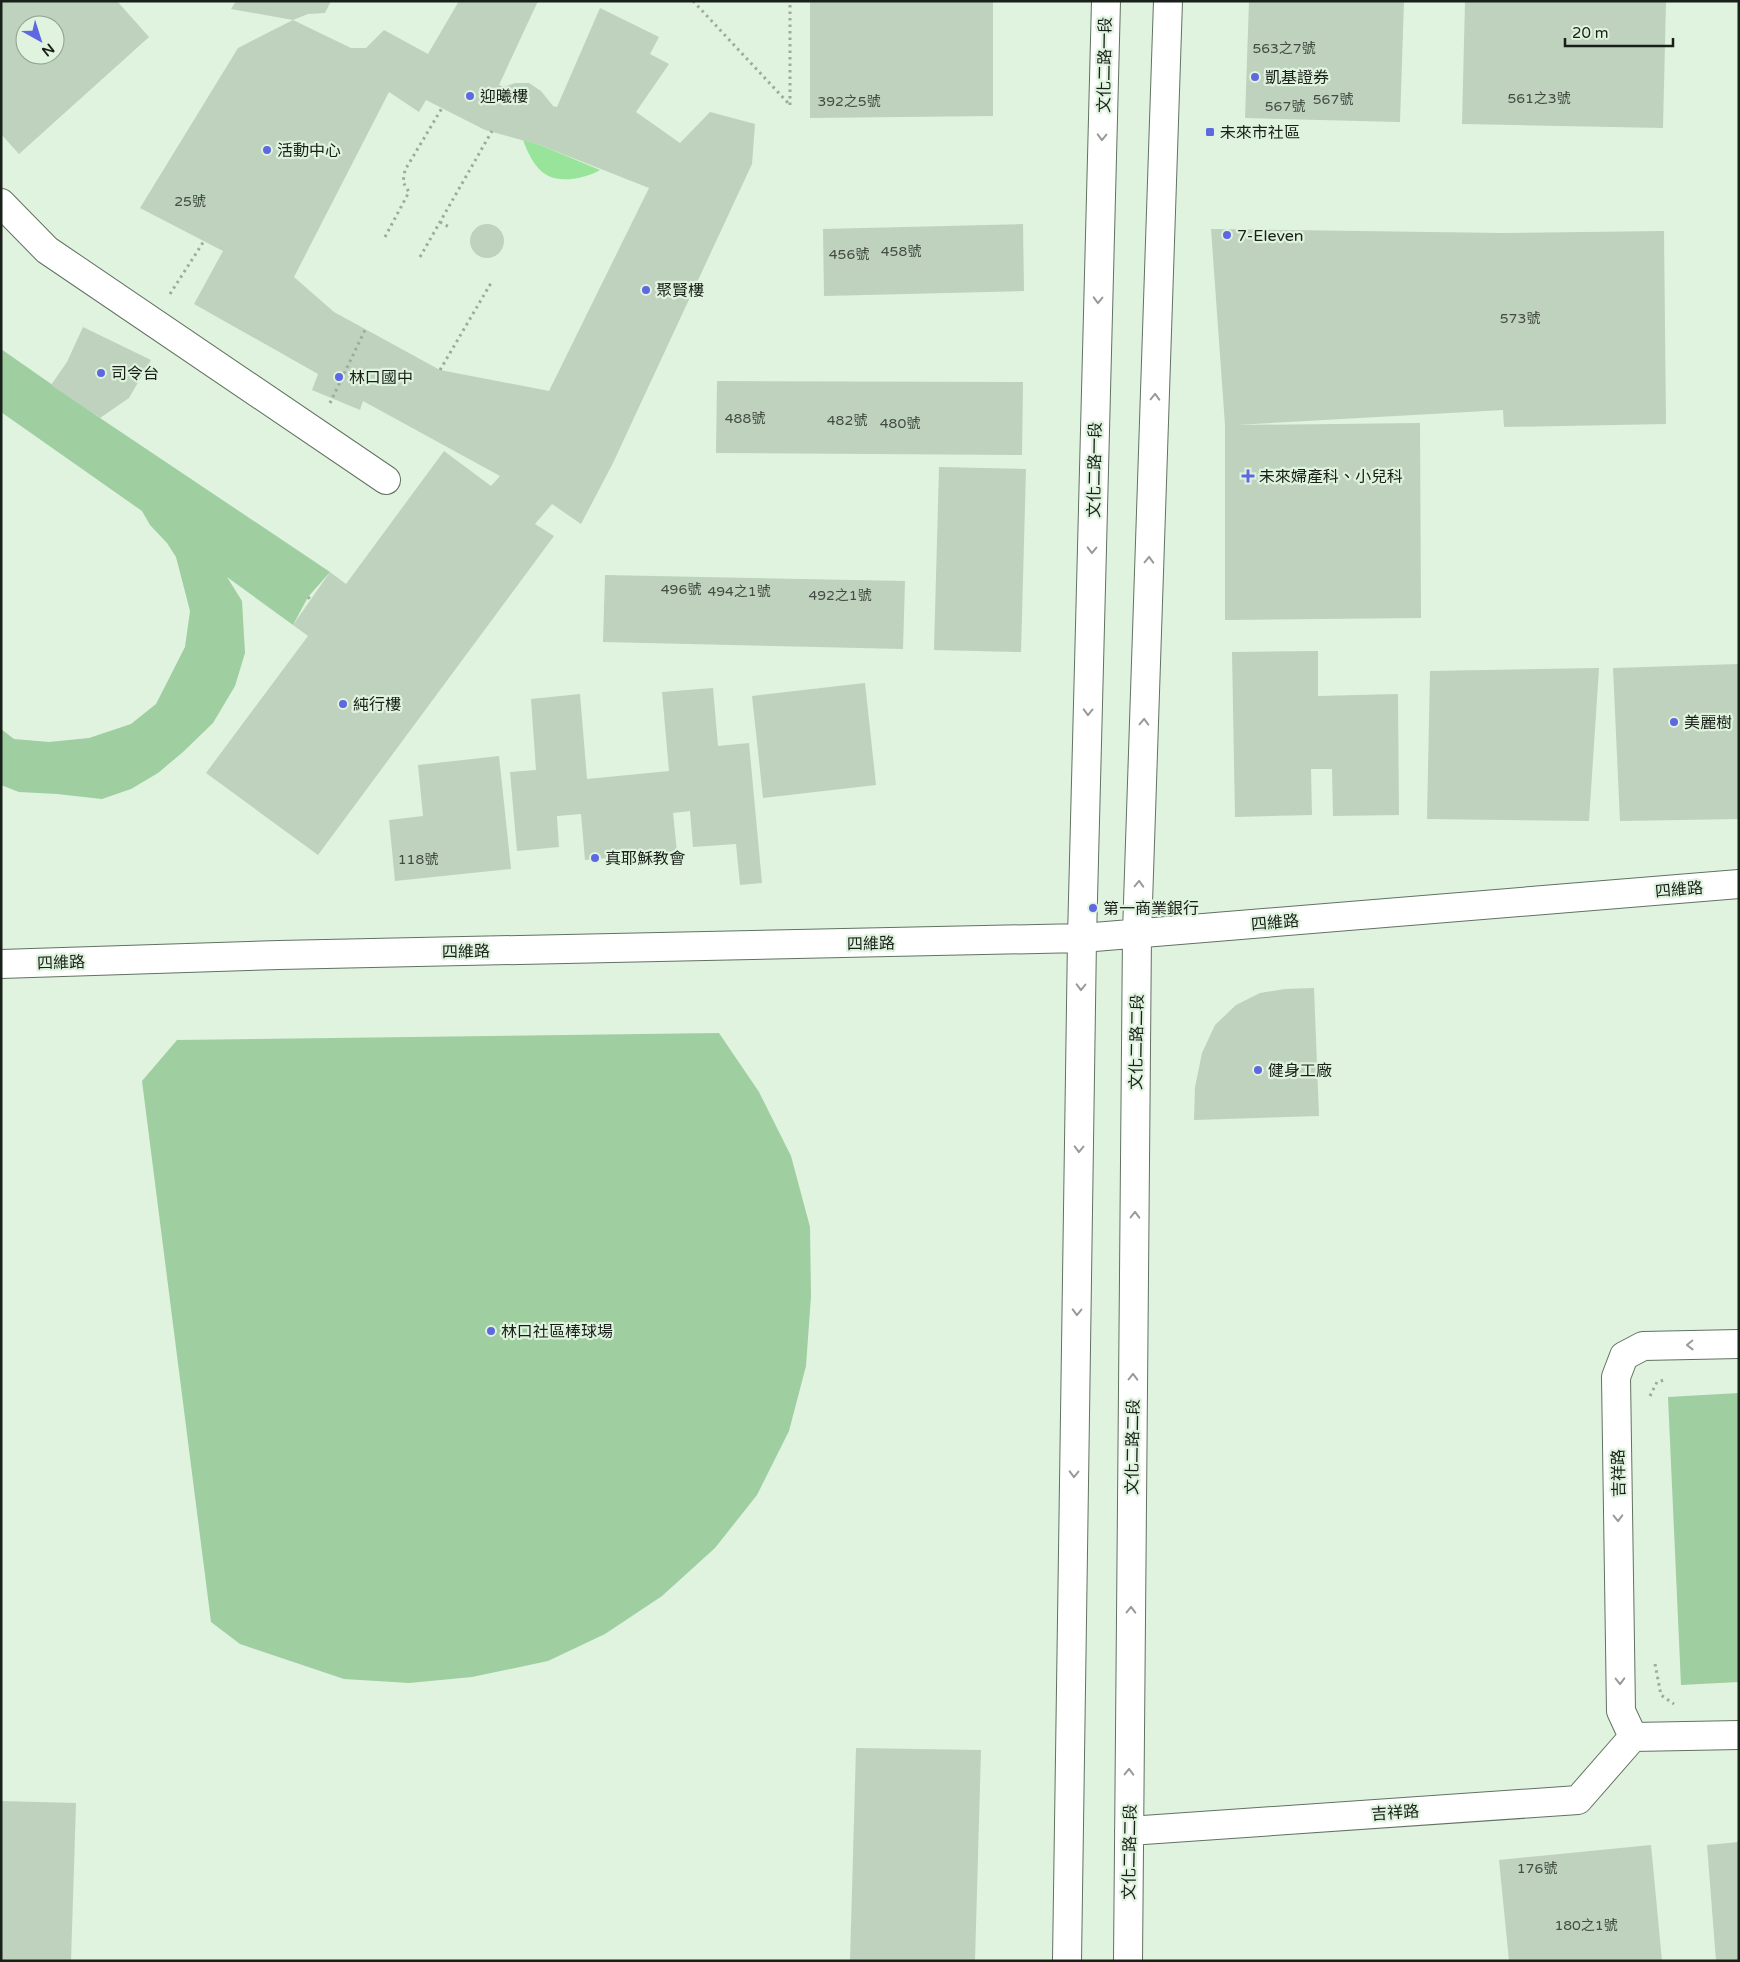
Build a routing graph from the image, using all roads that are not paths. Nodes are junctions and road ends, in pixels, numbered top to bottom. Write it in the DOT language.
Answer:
graph roads {
  1 [pos="1106,1"];
  2 [pos="1168,1"];
  3 [pos="1,203"];
  4 [pos="386,480"];
  5 [pos="1739,884"];
  6 [pos="1137,933"];
  7 [pos="1082,938"];
  8 [pos="1,964"];
  9 [pos="1739,1344"];
  10 [pos="1739,1735"];
  11 [pos="1633,1736"];
  12 [pos="1129,1831"];
  13 [pos="1067,1961"];
  14 [pos="1128,1961"];
  1 -- 7 [label="street, 文化二路一段, one-way"];
  6 -- 2 [label="street, one-way"];
  3 -- 4 [label="street"];
  5 -- 6 [label="street, 四維路"];
  6 -- 7 [label="street, 四維路"];
  12 -- 6 [label="street, 文化二路二段, one-way"];
  7 -- 8 [label="street, 四維路"];
  7 -- 13 [label="street, one-way"];
  9 -- 11 [label="street, 吉祥路, one-way"];
  10 -- 11 [label="street"];
  11 -- 12 [label="street, 吉祥路"];
  12 -- 14 [label="street, 文化二路二段"];
}
